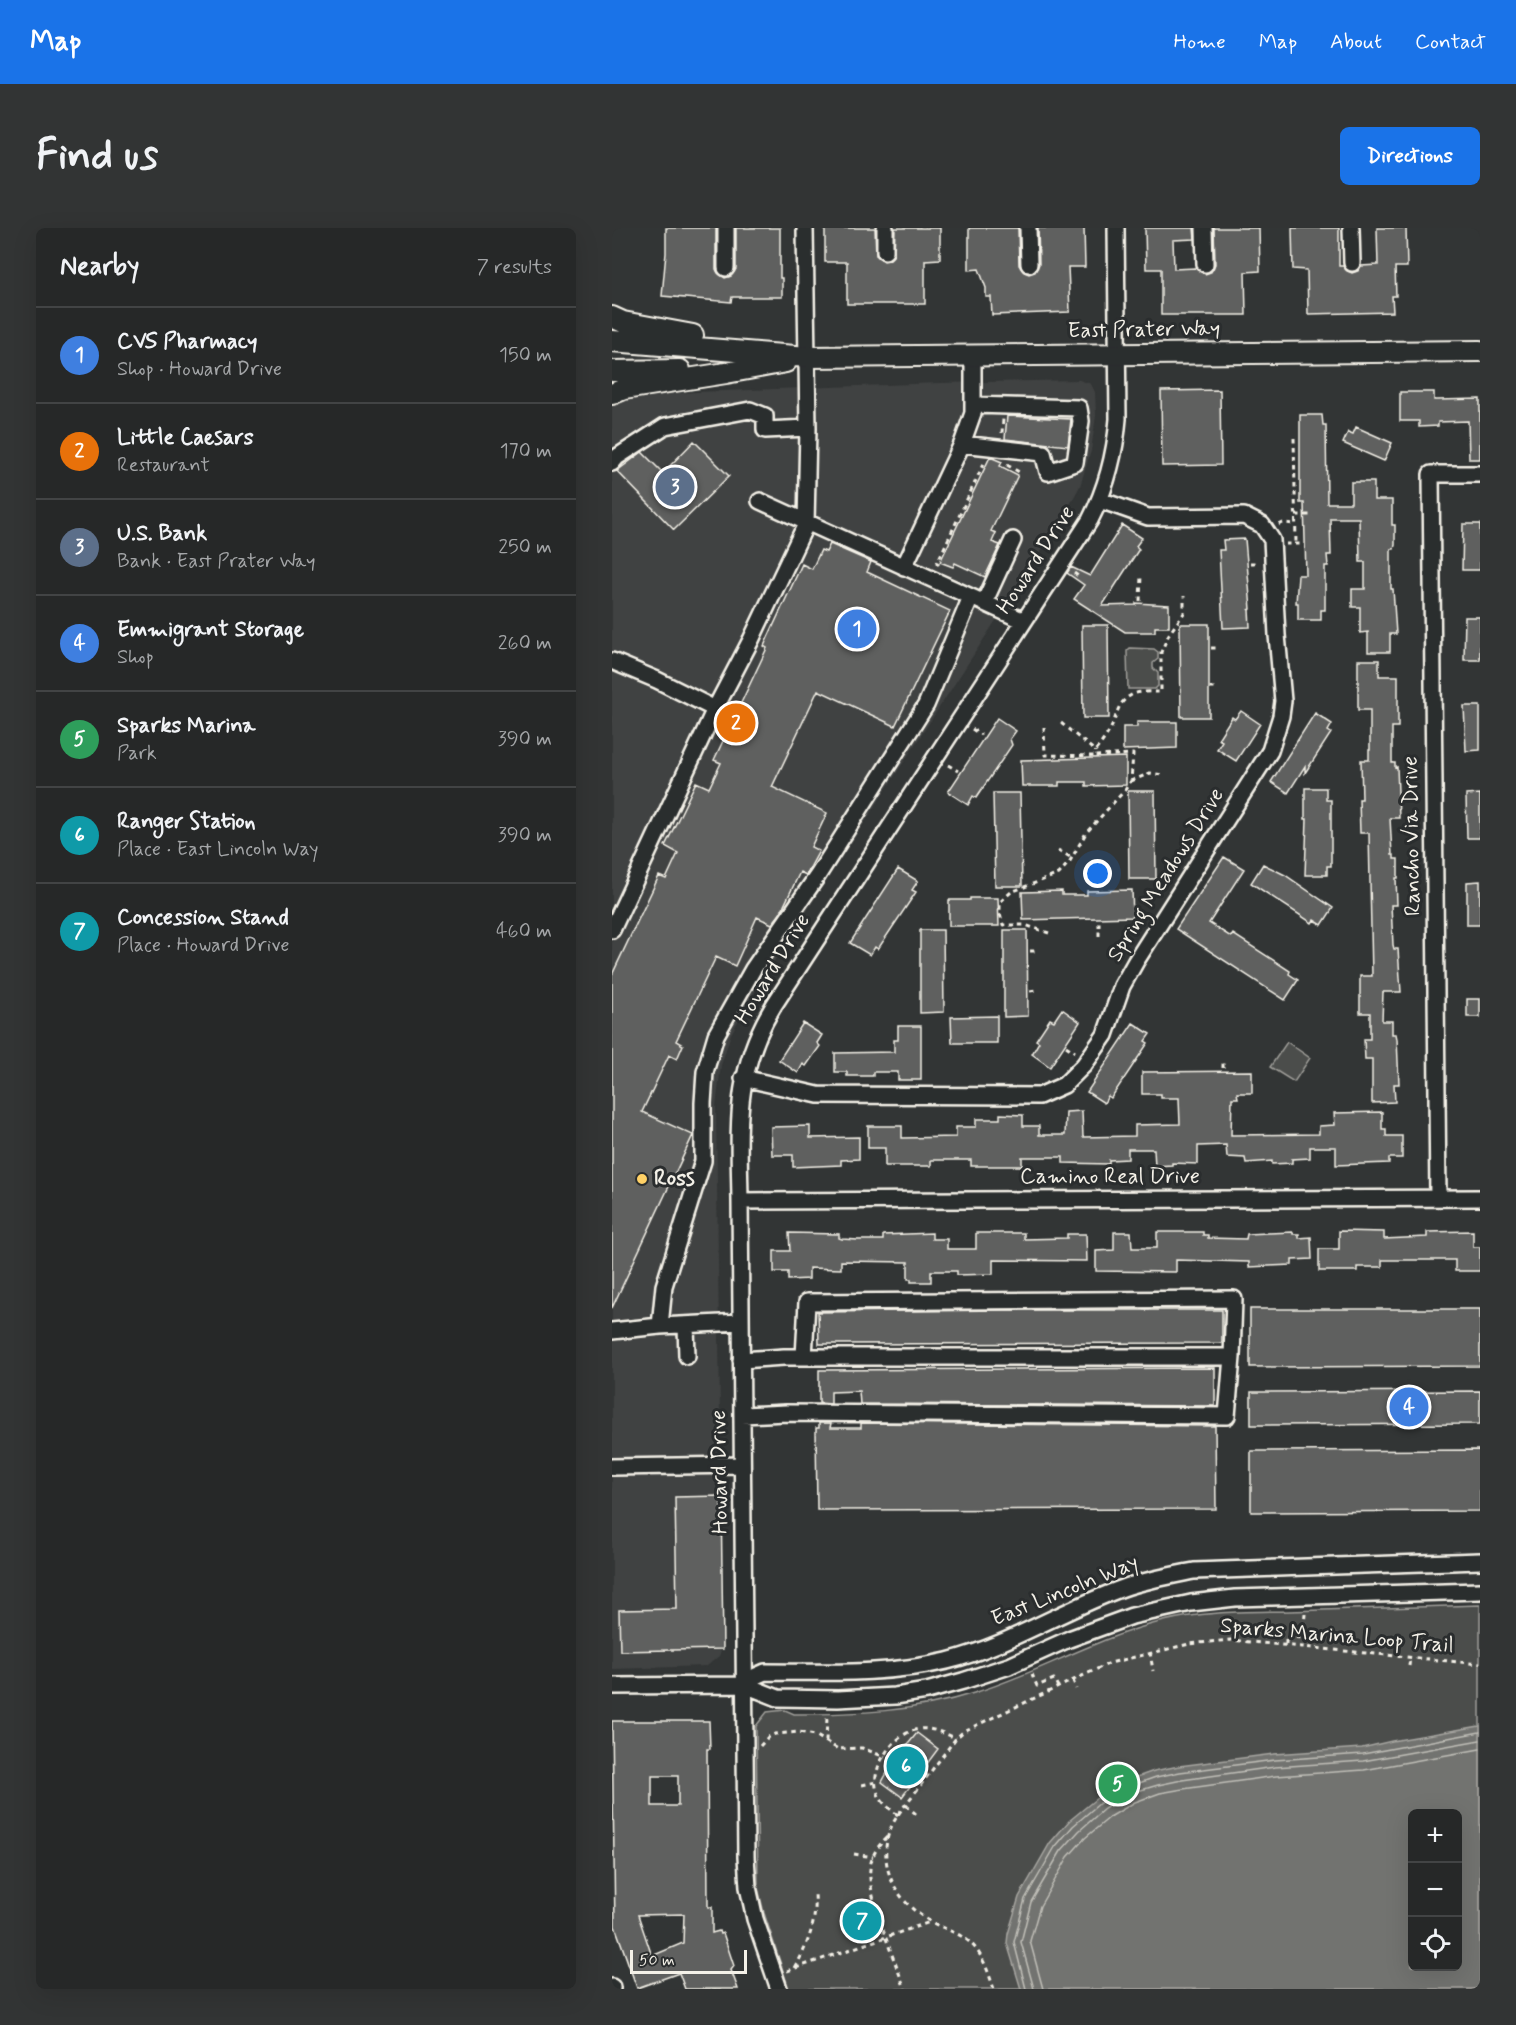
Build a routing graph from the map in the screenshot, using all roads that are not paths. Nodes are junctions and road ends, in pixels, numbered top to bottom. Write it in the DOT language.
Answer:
graph roads {
  1 [pos="726,228"];
  2 [pos="805,228"];
  3 [pos="885,228"];
  4 [pos="1028,228"];
  5 [pos="1116,228"];
  6 [pos="1204,228"];
  7 [pos="1351,228"];
  8 [pos="885,251"];
  9 [pos="1352,263"];
  10 [pos="1029,264"];
  11 [pos="1205,264"];
  12 [pos="726,268"];
  13 [pos="612,317"];
  14 [pos="612,341"];
  15 [pos="1480,351"];
  16 [pos="1118,354"];
  17 [pos="973,356"];
  18 [pos="808,357"];
  19 [pos="612,371"];
  20 [pos="612,394"];
  21 [pos="974,405"];
  22 [pos="808,428"];
  23 [pos="962,444"];
  24 [pos="612,463"];
  25 [pos="1480,474"];
  26 [pos="760,501"];
  27 [pos="1100,501"];
  28 [pos="806,524"];
  29 [pos="1013,540"];
  30 [pos="903,567"];
  31 [pos="978,600"];
  32 [pos="1024,621"];
  33 [pos="612,661"];
  34 [pos="715,709"];
  35 [pos="612,930"];
  36 [pos="743,1078"];
  37 [pos="1438,1198"];
  38 [pos="1480,1198"];
  39 [pos="740,1201"];
  40 [pos="741,1322"];
  41 [pos="660,1326"];
  42 [pos="686,1326"];
  43 [pos="612,1331"];
  44 [pos="687,1356"];
  45 [pos="804,1357"];
  46 [pos="1232,1357"];
  47 [pos="741,1360"];
  48 [pos="742,1415"];
  49 [pos="742,1465"];
  50 [pos="612,1467"];
  51 [pos="1480,1561"];
  52 [pos="1480,1591"];
  53 [pos="745,1685"];
  54 [pos="612,1686"];
  55 [pos="779,1989"];
  1 -- 12 [label="street"];
  2 -- 18 [label="street"];
  3 -- 8 [label="street"];
  4 -- 10 [label="street"];
  5 -- 16 [label="street, Howard Drive"];
  6 -- 11 [label="street"];
  7 -- 9 [label="street"];
  13 -- 18 [label="main road"];
  14 -- 18 [label="main road, East Prater Way"];
  15 -- 16 [label="main road, East Prater Way"];
  16 -- 17 [label="main road, East Prater Way"];
  16 -- 27 [label="street, Howard Drive"];
  17 -- 18 [label="main road, East Prater Way"];
  17 -- 21 [label="street"];
  18 -- 19 [label="main road, East Prater Way"];
  18 -- 20 [label="main road"];
  18 -- 22 [label="street"];
  21 -- 23 [label="street"];
  21 -- 23 [label="street"];
  22 -- 24 [label="street"];
  22 -- 28 [label="street"];
  23 -- 30 [label="street"];
  25 -- 37 [label="street, Rancho Via Drive"];
  26 -- 28 [label="street"];
  27 -- 32 [label="street, Howard Drive"];
  27 -- 36 [label="street, Spring Meadows Drive"];
  28 -- 30 [label="street"];
  28 -- 34 [label="street"];
  29 -- 31 [label="street"];
  30 -- 31 [label="street"];
  31 -- 32 [label="street"];
  31 -- 41 [label="street"];
  32 -- 36 [label="street, Howard Drive"];
  33 -- 34 [label="street"];
  34 -- 35 [label="street"];
  36 -- 39 [label="street, Howard Drive"];
  37 -- 38 [label="street, Camino Real Drive"];
  37 -- 39 [label="street, Camino Real Drive"];
  39 -- 40 [label="street, Howard Drive"];
  40 -- 42 [label="street"];
  40 -- 47 [label="street, Howard Drive"];
  41 -- 42 [label="street"];
  41 -- 43 [label="street"];
  42 -- 44 [label="street"];
  45 -- 46 [label="street"];
  45 -- 46 [label="street"];
  45 -- 47 [label="street"];
  46 -- 48 [label="street"];
  47 -- 48 [label="street, Howard Drive"];
  48 -- 49 [label="street, Howard Drive"];
  49 -- 50 [label="street"];
  49 -- 53 [label="street, Howard Drive"];
  51 -- 53 [label="street, East Lincoln Way"];
  52 -- 53 [label="street, East Lincoln Way"];
  53 -- 54 [label="street, East Lincoln Way"];
  53 -- 55 [label="street, Howard Drive"];
}
